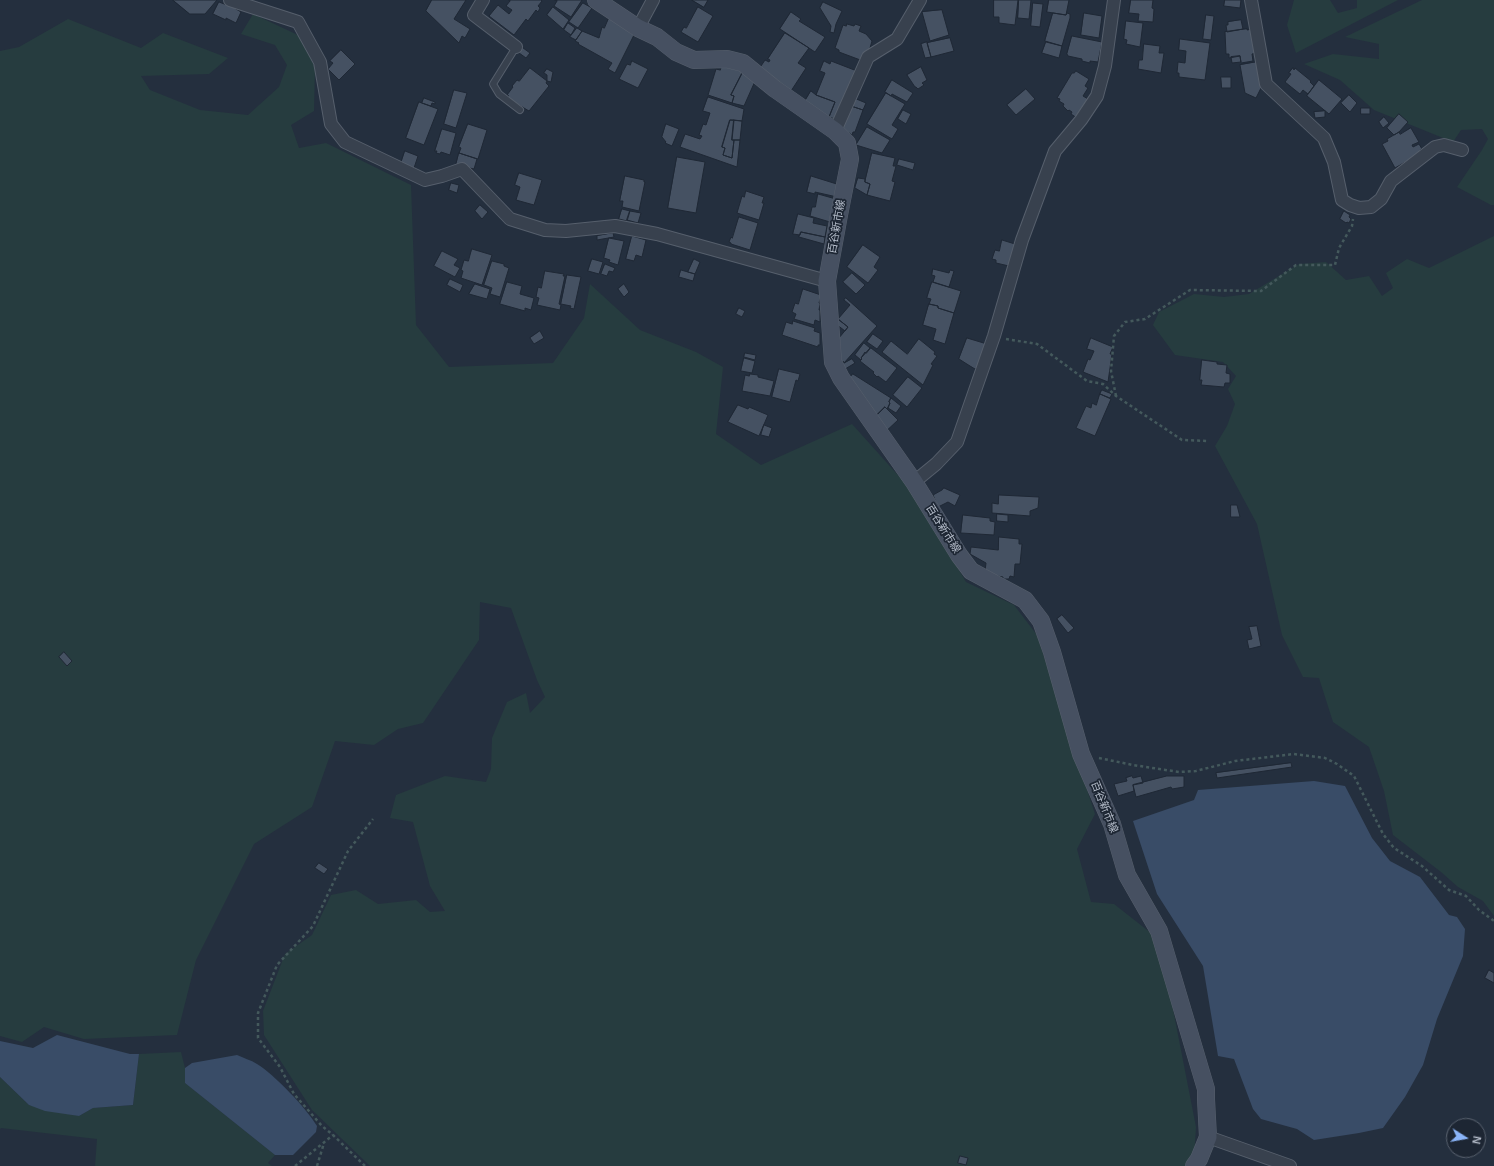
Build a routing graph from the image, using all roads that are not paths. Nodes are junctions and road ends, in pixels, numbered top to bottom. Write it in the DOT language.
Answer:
graph roads {
  1 [pos="230,0"];
  2 [pos="483,0"];
  3 [pos="596,0"];
  4 [pos="653,0"];
  5 [pos="920,0"];
  6 [pos="1114,0"];
  7 [pos="1252,0"];
  8 [pos="638,28"];
  9 [pos="516,47"];
  10 [pos="520,110"];
  11 [pos="835,131"];
  12 [pos="1462,150"];
  13 [pos="828,281"];
  14 [pos="914,482"];
  15 [pos="1208,1137"];
  16 [pos="1194,1166"];
  17 [pos="1290,1166"];
  1 -- 13 [label="street"];
  2 -- 9 [label="street"];
  3 -- 8 [label="main road, 百谷新市線"];
  4 -- 8 [label="street"];
  5 -- 11 [label="street"];
  6 -- 14 [label="street"];
  7 -- 12 [label="street"];
  8 -- 11 [label="main road, 百谷新市線"];
  9 -- 10 [label="lane"];
  11 -- 13 [label="main road, 百谷新市線"];
  13 -- 14 [label="main road, 百谷新市線"];
  14 -- 15 [label="main road, 百谷新市線"];
  15 -- 16 [label="main road, 百谷新市線"];
  15 -- 17 [label="street"];
}
